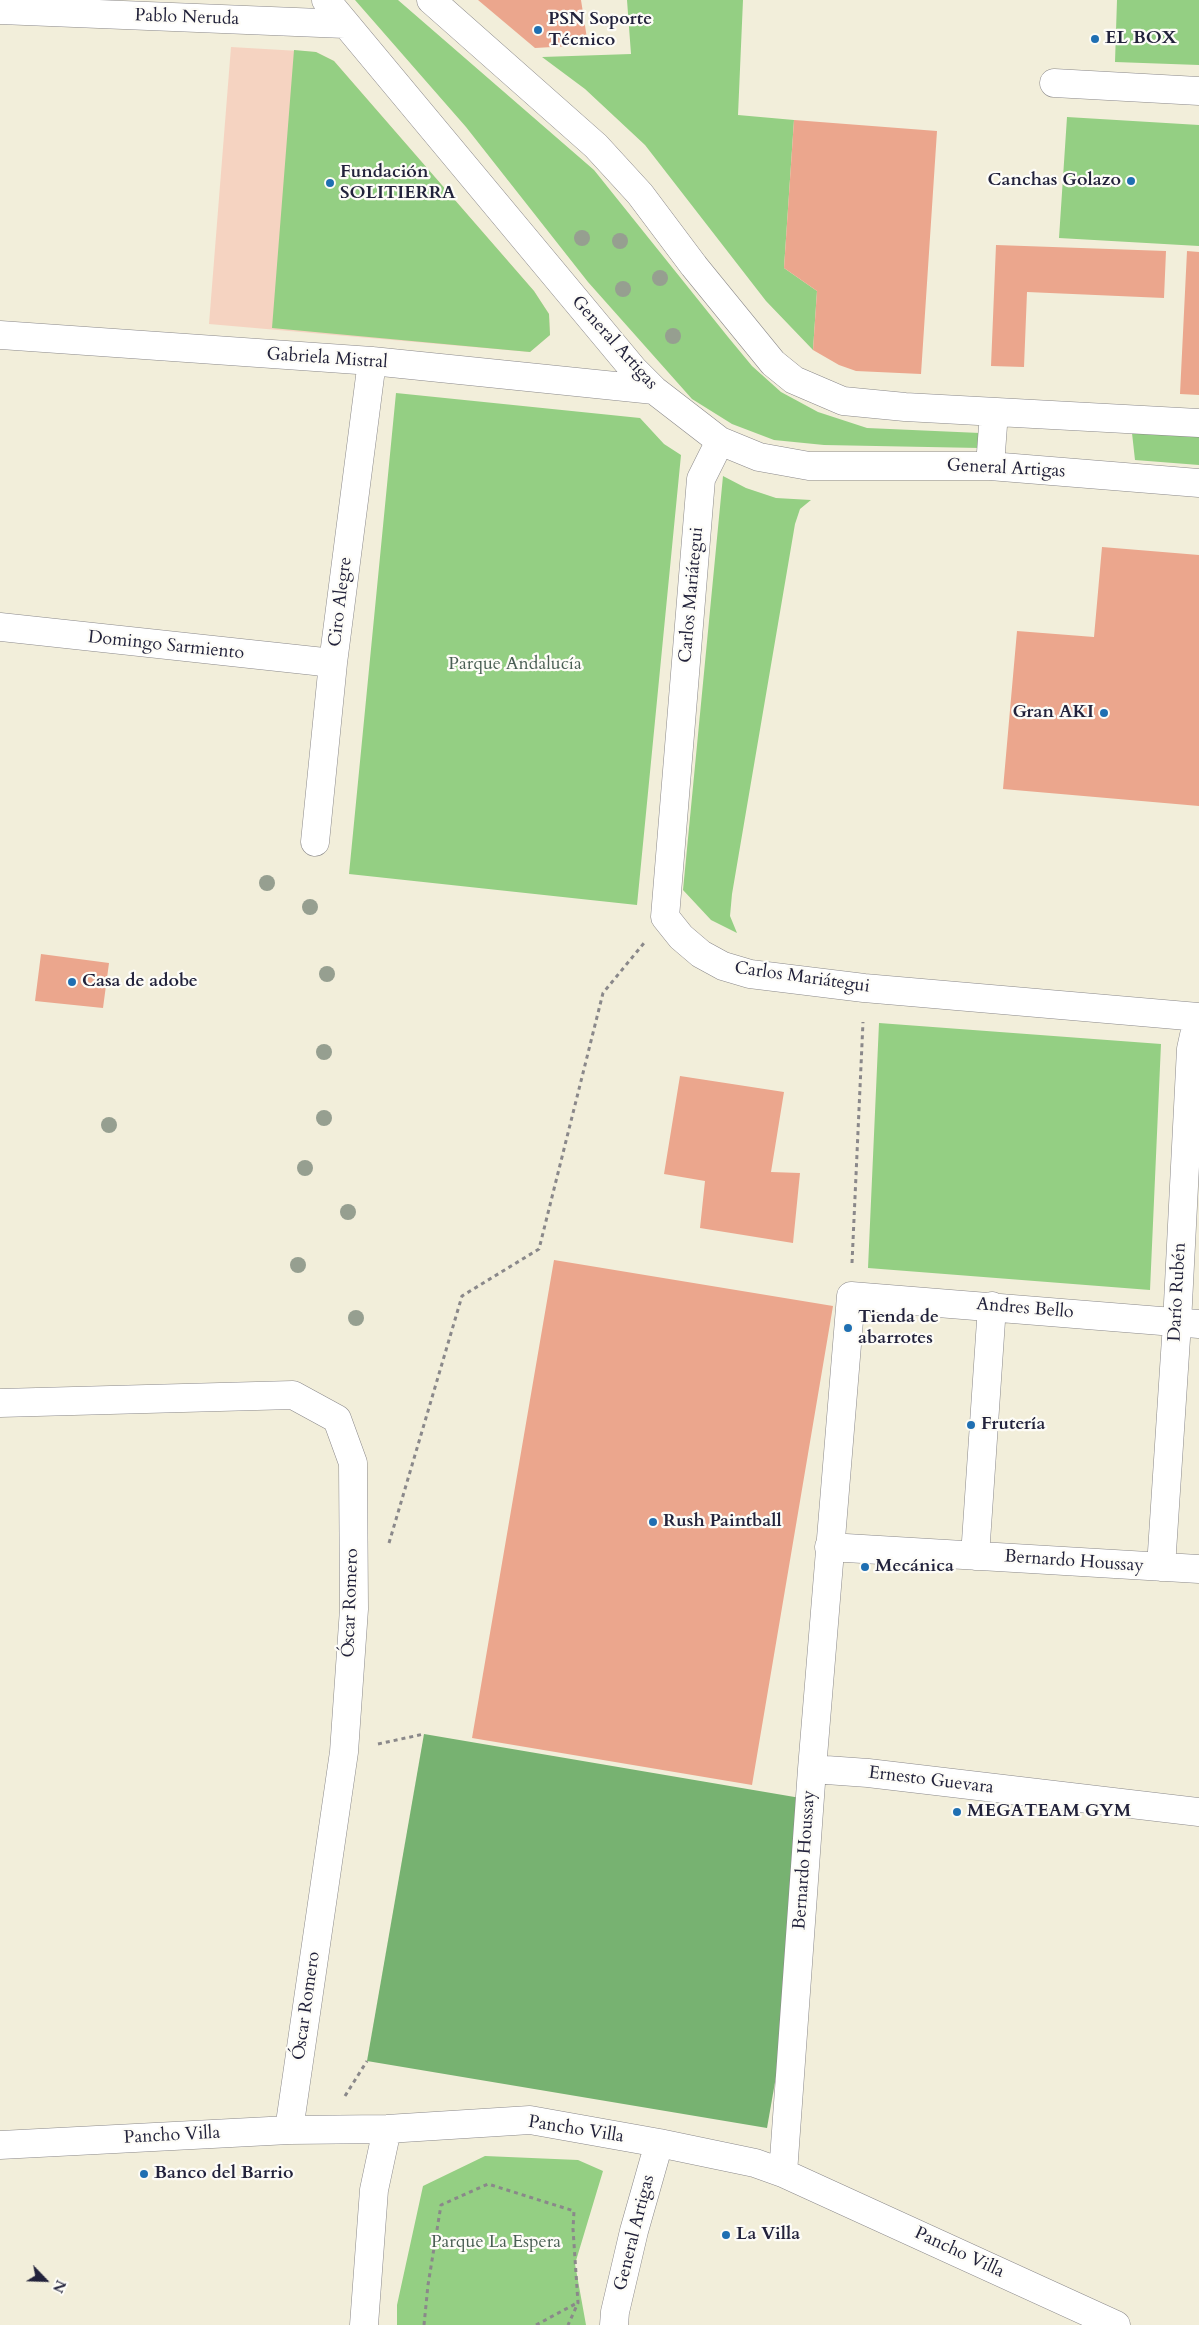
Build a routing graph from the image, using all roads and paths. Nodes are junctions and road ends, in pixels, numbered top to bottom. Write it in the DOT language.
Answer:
graph roads {
  1 [pos="326,0"];
  2 [pos="431,0"];
  3 [pos="0,10"];
  4 [pos="345,24"];
  5 [pos="1054,83"];
  6 [pos="1199,91"];
  7 [pos="0,335"];
  8 [pos="372,361"];
  9 [pos="654,390"];
  10 [pos="994,412"];
  11 [pos="1199,423"];
  12 [pos="720,441"];
  13 [pos="990,466"];
  14 [pos="1199,483"];
  15 [pos="0,628"];
  16 [pos="333,663"];
  17 [pos="315,842"];
  18 [pos="665,917"];
  19 [pos="864,988"];
  20 [pos="1198,1017"];
  21 [pos="851,1296"];
  22 [pos="992,1306"];
  23 [pos="1188,1324"];
  24 [pos="0,1402"];
  25 [pos="829,1547"];
  26 [pos="387,1548"];
  27 [pos="975,1556"];
  28 [pos="1161,1568"];
  29 [pos="1199,1569"];
  30 [pos="424,1734"];
  31 [pos="344,1752"];
  32 [pos="812,1768"];
  33 [pos="1199,1812"];
  34 [pos="387,2129"];
  35 [pos="289,2130"];
  36 [pos="659,2142"];
  37 [pos="0,2145"];
  38 [pos="783,2173"];
  39 [pos="578,2303"];
  40 [pos="364,2325"];
  41 [pos="424,2325"];
  42 [pos="536,2325"];
  43 [pos="568,2325"];
  44 [pos="614,2325"];
  45 [pos="1116,2325"];
  1 -- 4 [label="street, General Artigas"];
  2 -- 10 [label="street"];
  3 -- 4 [label="street, Pablo Neruda"];
  4 -- 9 [label="street, General Artigas"];
  5 -- 6 [label="street"];
  7 -- 8 [label="street, Gabriela Mistral"];
  8 -- 9 [label="street, Gabriela Mistral"];
  8 -- 16 [label="street, Ciro Alegre"];
  9 -- 12 [label="street, General Artigas"];
  10 -- 11 [label="street"];
  10 -- 13 [label="street"];
  12 -- 13 [label="street, General Artigas"];
  12 -- 18 [label="street, Carlos Mariátegui"];
  13 -- 14 [label="street, General Artigas"];
  15 -- 16 [label="street, Domingo Sarmiento"];
  16 -- 17 [label="street, Ciro Alegre"];
  18 -- 19 [label="street, Carlos Mariátegui"];
  18 -- 26 [label="path"];
  19 -- 20 [label="street, Carlos Mariátegui"];
  19 -- 21 [label="path"];
  20 -- 23 [label="street, Darío Rubén"];
  21 -- 22 [label="street, Andres Bello"];
  21 -- 25 [label="street, Bernardo Houssay"];
  22 -- 23 [label="street, Andres Bello"];
  22 -- 27 [label="street"];
  23 -- 28 [label="street, Darío Rubén"];
  24 -- 31 [label="street, Óscar Romero"];
  25 -- 27 [label="street, Bernardo Houssay"];
  25 -- 32 [label="street, Bernardo Houssay"];
  27 -- 28 [label="street, Bernardo Houssay"];
  28 -- 29 [label="street, Bernardo Houssay"];
  30 -- 31 [label="path"];
  31 -- 35 [label="street, Óscar Romero"];
  32 -- 33 [label="street, Ernesto Guevara"];
  32 -- 38 [label="street, Bernardo Houssay"];
  34 -- 35 [label="street, Pancho Villa"];
  34 -- 36 [label="street, Pancho Villa"];
  34 -- 40 [label="street"];
  35 -- 37 [label="street, Pancho Villa"];
  36 -- 38 [label="street, Pancho Villa"];
  36 -- 44 [label="street, General Artigas"];
  38 -- 45 [label="street, Pancho Villa"];
  39 -- 41 [label="path"];
  39 -- 42 [label="path"];
  39 -- 43 [label="path"];
}
